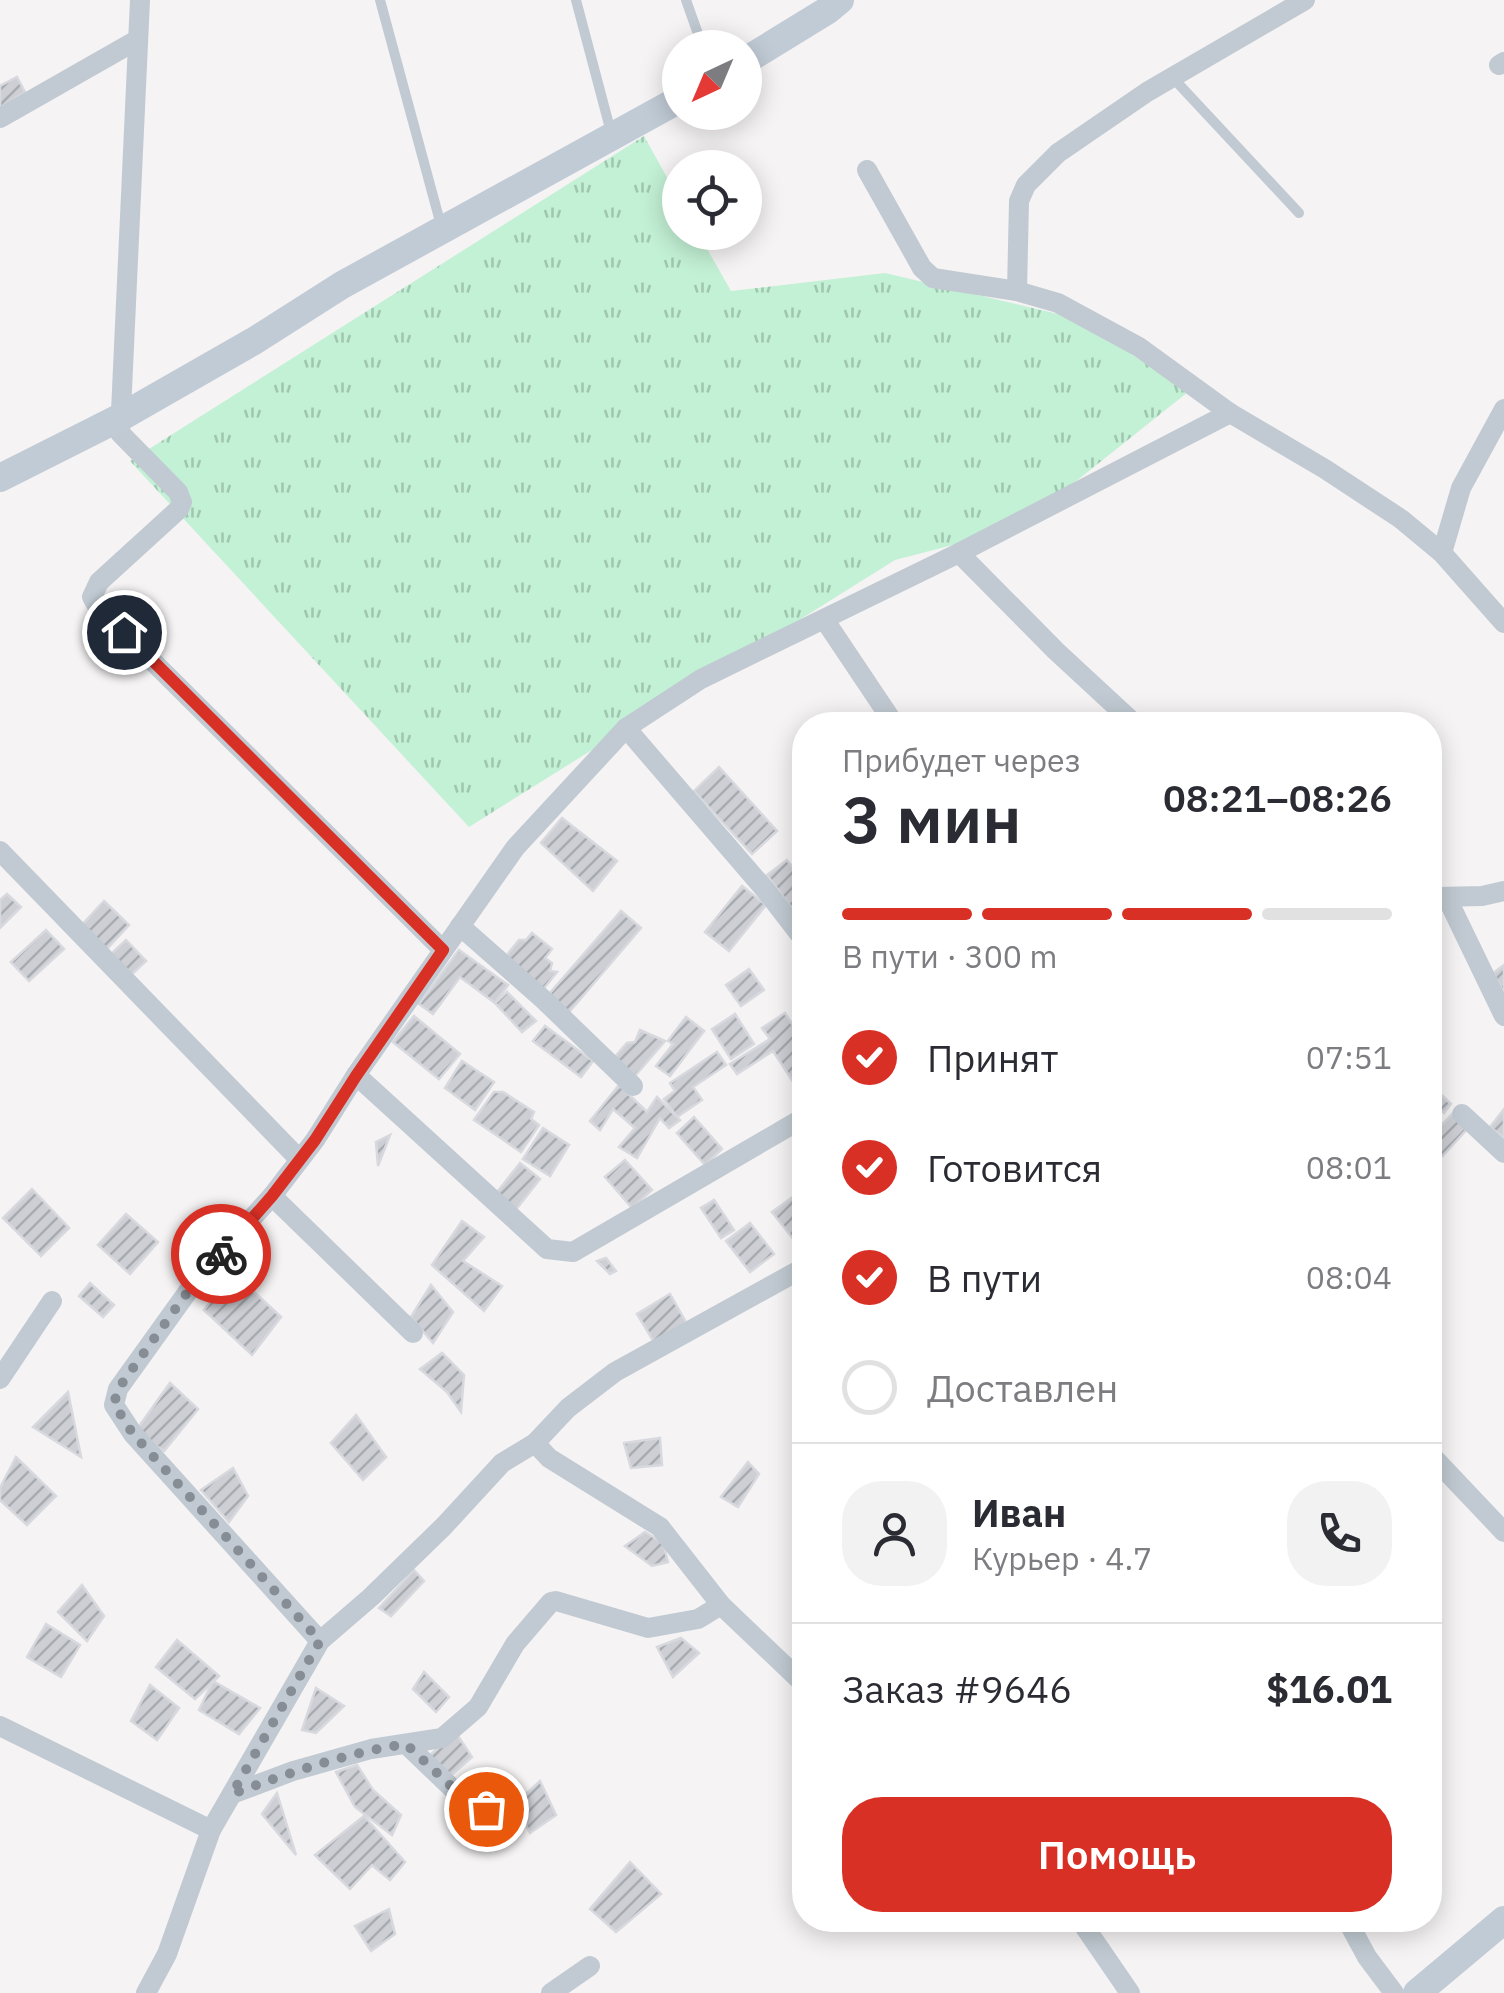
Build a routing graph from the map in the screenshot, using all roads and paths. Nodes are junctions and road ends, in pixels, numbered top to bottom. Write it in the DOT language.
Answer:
graph roads {
  1 [pos="140,0"];
  2 [pos="380,0"];
  3 [pos="576,0"];
  4 [pos="686,0"];
  5 [pos="840,0"];
  6 [pos="1305,0"];
  7 [pos="697,30"];
  8 [pos="137,40"];
  9 [pos="762,51"];
  10 [pos="1172,77"];
  11 [pos="662,109"];
  12 [pos="0,118"];
  13 [pos="612,136"];
  14 [pos="867,170"];
  15 [pos="1299,213"];
  16 [pos="442,230"];
  17 [pos="1017,291"];
  18 [pos="1504,409"];
  19 [pos="1230,413"];
  20 [pos="121,417"];
  21 [pos="0,478"];
  22 [pos="1442,553"];
  23 [pos="959,554"];
  24 [pos="1496,600"];
  25 [pos="824,619"];
  26 [pos="1504,623"];
  27 [pos="886,712"];
  28 [pos="1122,712"];
  29 [pos="626,728"];
  30 [pos="0,851"];
  31 [pos="1504,891"];
  32 [pos="1442,899"];
  33 [pos="1442,906"];
  34 [pos="792,924"];
  35 [pos="460,926"];
  36 [pos="443,950"];
  37 [pos="1504,1016"];
  38 [pos="356,1076"];
  39 [pos="633,1086"];
  40 [pos="1462,1114"];
  41 [pos="792,1125"];
  42 [pos="1504,1153"];
  43 [pos="299,1159"];
  44 [pos="272,1196"];
  45 [pos="792,1274"];
  46 [pos="52,1301"];
  47 [pos="412,1333"];
  48 [pos="0,1379"];
  49 [pos="534,1443"];
  50 [pos="1442,1467"];
  51 [pos="1504,1532"];
  52 [pos="721,1605"];
  53 [pos="320,1641"];
  54 [pos="792,1674"];
  55 [pos="0,1726"];
  56 [pos="406,1744"];
  57 [pos="232,1794"];
  58 [pos="486,1809"];
  59 [pos="211,1830"];
  60 [pos="1504,1920"];
  61 [pos="1088,1932"];
  62 [pos="1353,1932"];
  63 [pos="590,1966"];
  64 [pos="146,1993"];
  65 [pos="551,1993"];
  66 [pos="1130,1993"];
  67 [pos="1394,1993"];
  68 [pos="1418,1993"];
  1 -- 8 [label="street"];
  2 -- 16 [label="lane"];
  3 -- 13 [label="lane"];
  4 -- 7 [label="lane"];
  5 -- 9 [label="street"];
  6 -- 10 [label="street"];
  8 -- 12 [label="street"];
  8 -- 20 [label="street"];
  10 -- 15 [label="lane"];
  10 -- 17 [label="street"];
  11 -- 13 [label="street"];
  13 -- 16 [label="street"];
  14 -- 17 [label="street"];
  16 -- 20 [label="street"];
  17 -- 19 [label="street"];
  18 -- 22 [label="street"];
  19 -- 22 [label="street"];
  19 -- 23 [label="street"];
  20 -- 21 [label="street"];
  20 -- 36 [label="street"];
  22 -- 24 [label="street"];
  23 -- 25 [label="street"];
  23 -- 28 [label="street"];
  24 -- 26 [label="street"];
  25 -- 27 [label="street"];
  25 -- 29 [label="street"];
  29 -- 34 [label="street"];
  29 -- 35 [label="street"];
  30 -- 43 [label="street"];
  31 -- 32 [label="street"];
  33 -- 37 [label="street"];
  35 -- 36 [label="street"];
  35 -- 39 [label="street"];
  36 -- 38 [label="street"];
  38 -- 41 [label="street"];
  38 -- 43 [label="street"];
  40 -- 42 [label="street"];
  43 -- 44 [label="street"];
  44 -- 47 [label="street"];
  44 -- 53 [label="street"];
  45 -- 49 [label="street"];
  46 -- 48 [label="street"];
  49 -- 52 [label="street"];
  49 -- 53 [label="street"];
  50 -- 51 [label="street"];
  52 -- 54 [label="street"];
  52 -- 56 [label="street"];
  53 -- 57 [label="street"];
  55 -- 59 [label="street"];
  56 -- 57 [label="street"];
  56 -- 58 [label="street"];
  57 -- 59 [label="street"];
  59 -- 64 [label="street"];
  60 -- 68 [label="street"];
  61 -- 66 [label="street"];
  62 -- 67 [label="street"];
  63 -- 65 [label="street"];
}
